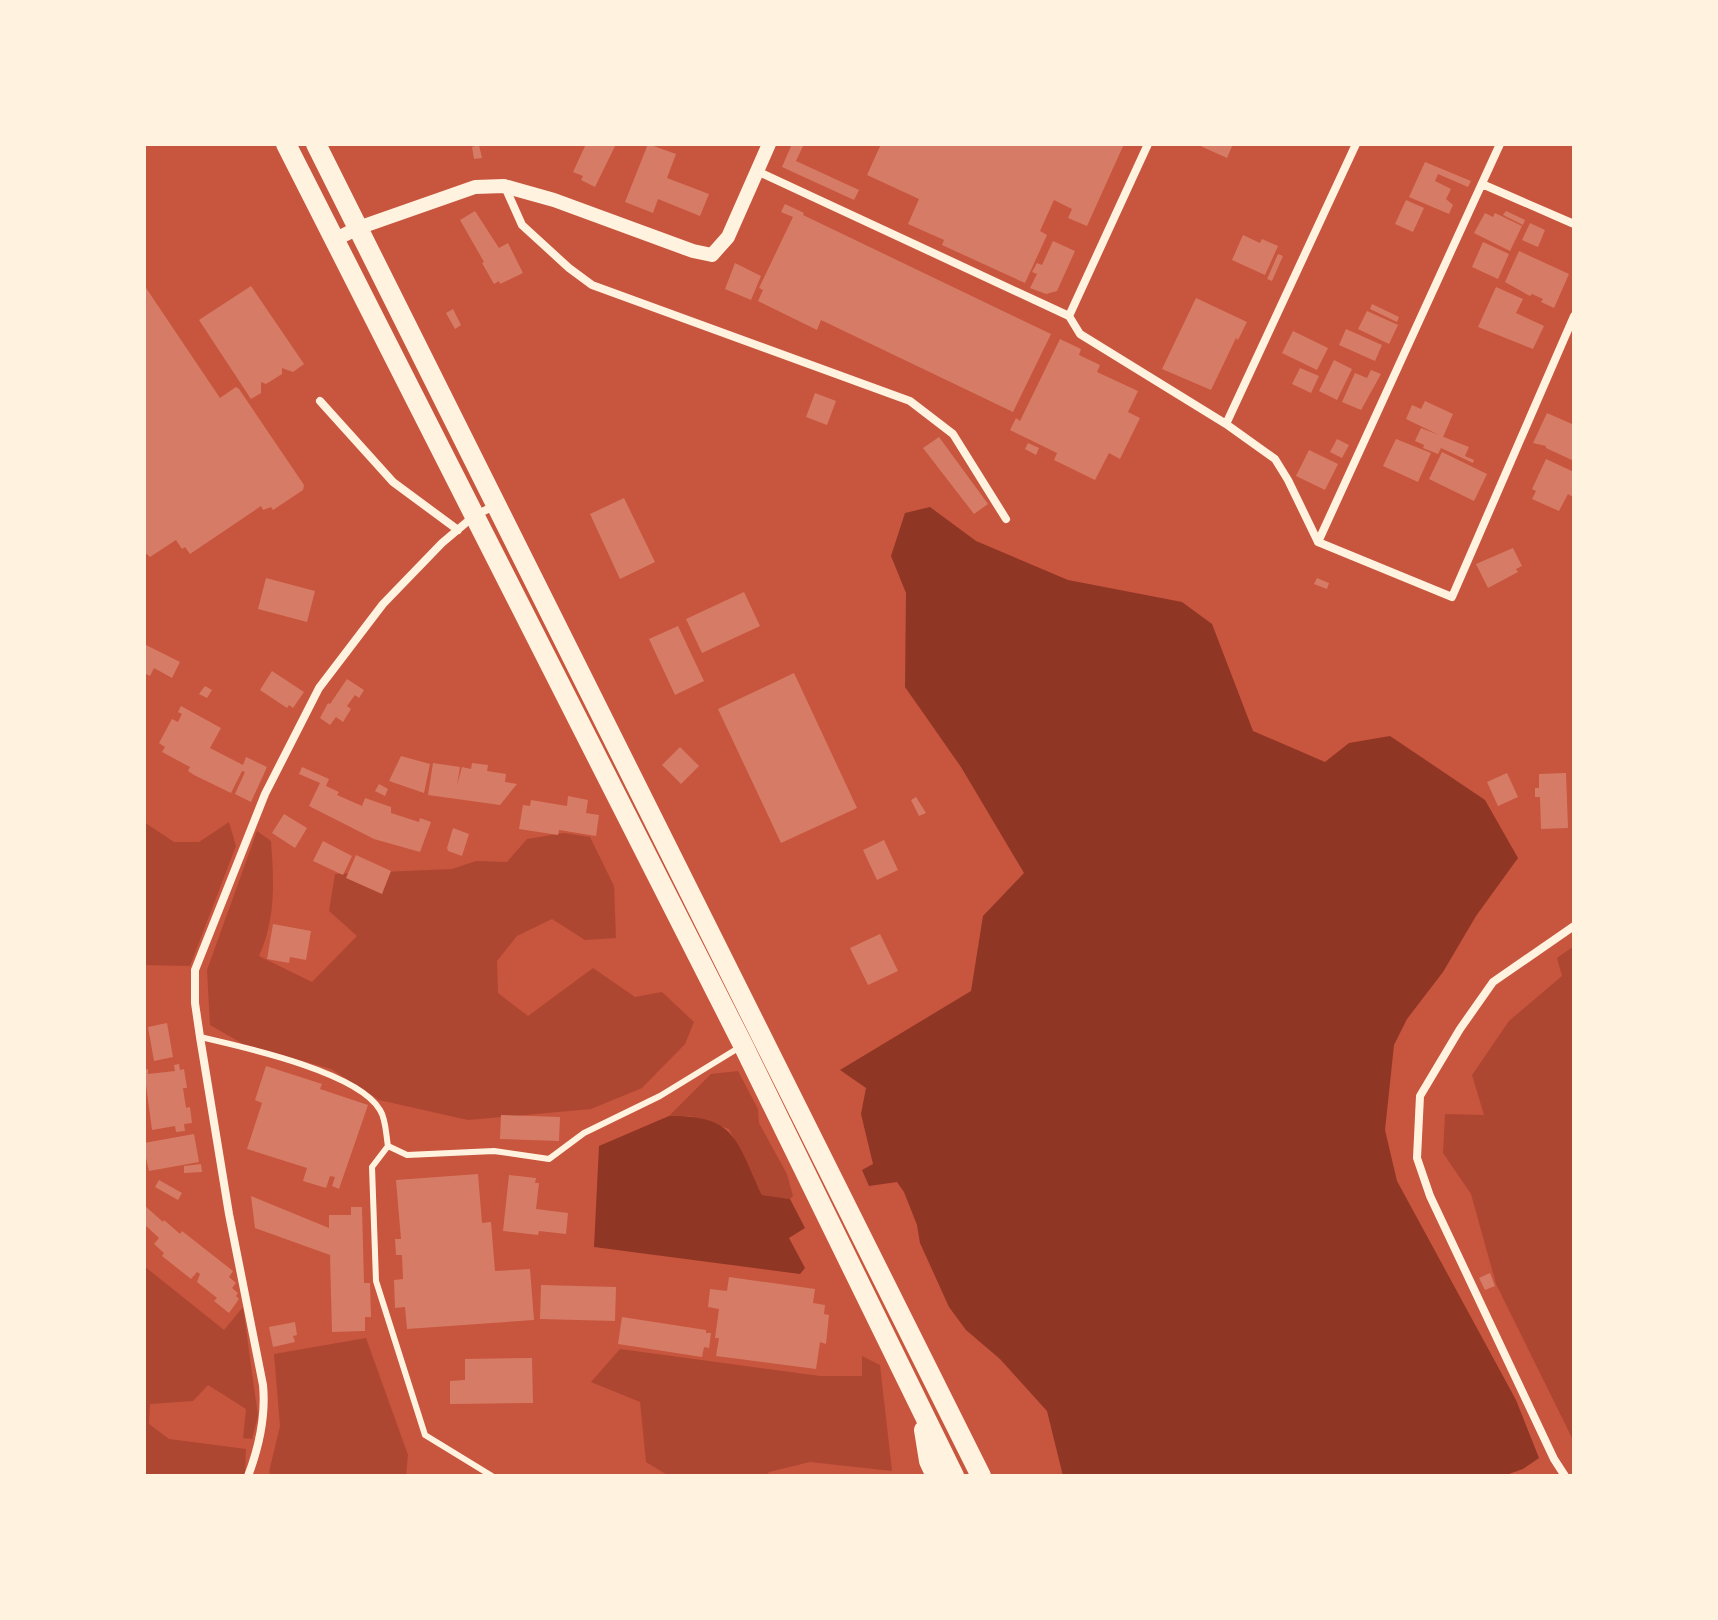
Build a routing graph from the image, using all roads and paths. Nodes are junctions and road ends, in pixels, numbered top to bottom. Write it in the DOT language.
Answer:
graph roads {
  1 [pos="286,144"];
  2 [pos="316,144"];
  3 [pos="769,144"];
  4 [pos="1148,144"];
  5 [pos="1356,144"];
  6 [pos="1500,144"];
  7 [pos="757,171"];
  8 [pos="1482,184"];
  9 [pos="504,186"];
  10 [pos="1574,224"];
  11 [pos="358,228"];
  12 [pos="334,240"];
  13 [pos="1069,316"];
  14 [pos="1574,316"];
  15 [pos="320,401"];
  16 [pos="1226,424"];
  17 [pos="497,504"];
  18 [pos="474,516"];
  19 [pos="1006,519"];
  20 [pos="458,530"];
  21 [pos="1318,542"];
  22 [pos="1574,926"];
  23 [pos="200,1037"];
  24 [pos="743,1045"];
  25 [pos="388,1146"];
  26 [pos="921,1410"];
  27 [pos="248,1476"];
  28 [pos="492,1476"];
  29 [pos="936,1476"];
  30 [pos="954,1476"];
  31 [pos="981,1476"];
  32 [pos="1565,1476"];
  1 -- 12 [label="highway"];
  2 -- 11 [label="highway"];
  3 -- 7 [label="street"];
  4 -- 13 [label="street"];
  5 -- 16 [label="street"];
  6 -- 8 [label="street"];
  7 -- 9 [label="street"];
  7 -- 13 [label="street"];
  8 -- 10 [label="street"];
  8 -- 21 [label="street"];
  9 -- 11 [label="street"];
  9 -- 19 [label="street"];
  11 -- 12 [label="street"];
  11 -- 17 [label="highway"];
  12 -- 18 [label="highway"];
  13 -- 16 [label="street"];
  14 -- 21 [label="street"];
  15 -- 20 [label="street"];
  16 -- 21 [label="street"];
  17 -- 18 [label="street"];
  17 -- 31 [label="highway"];
  18 -- 20 [label="street"];
  18 -- 24 [label="highway"];
  20 -- 23 [label="street"];
  22 -- 32 [label="street"];
  23 -- 25 [label="lane"];
  23 -- 27 [label="street"];
  24 -- 25 [label="lane"];
  24 -- 26 [label="highway"];
  25 -- 28 [label="lane"];
  26 -- 29 [label="highway"];
  26 -- 30 [label="highway"];
}
